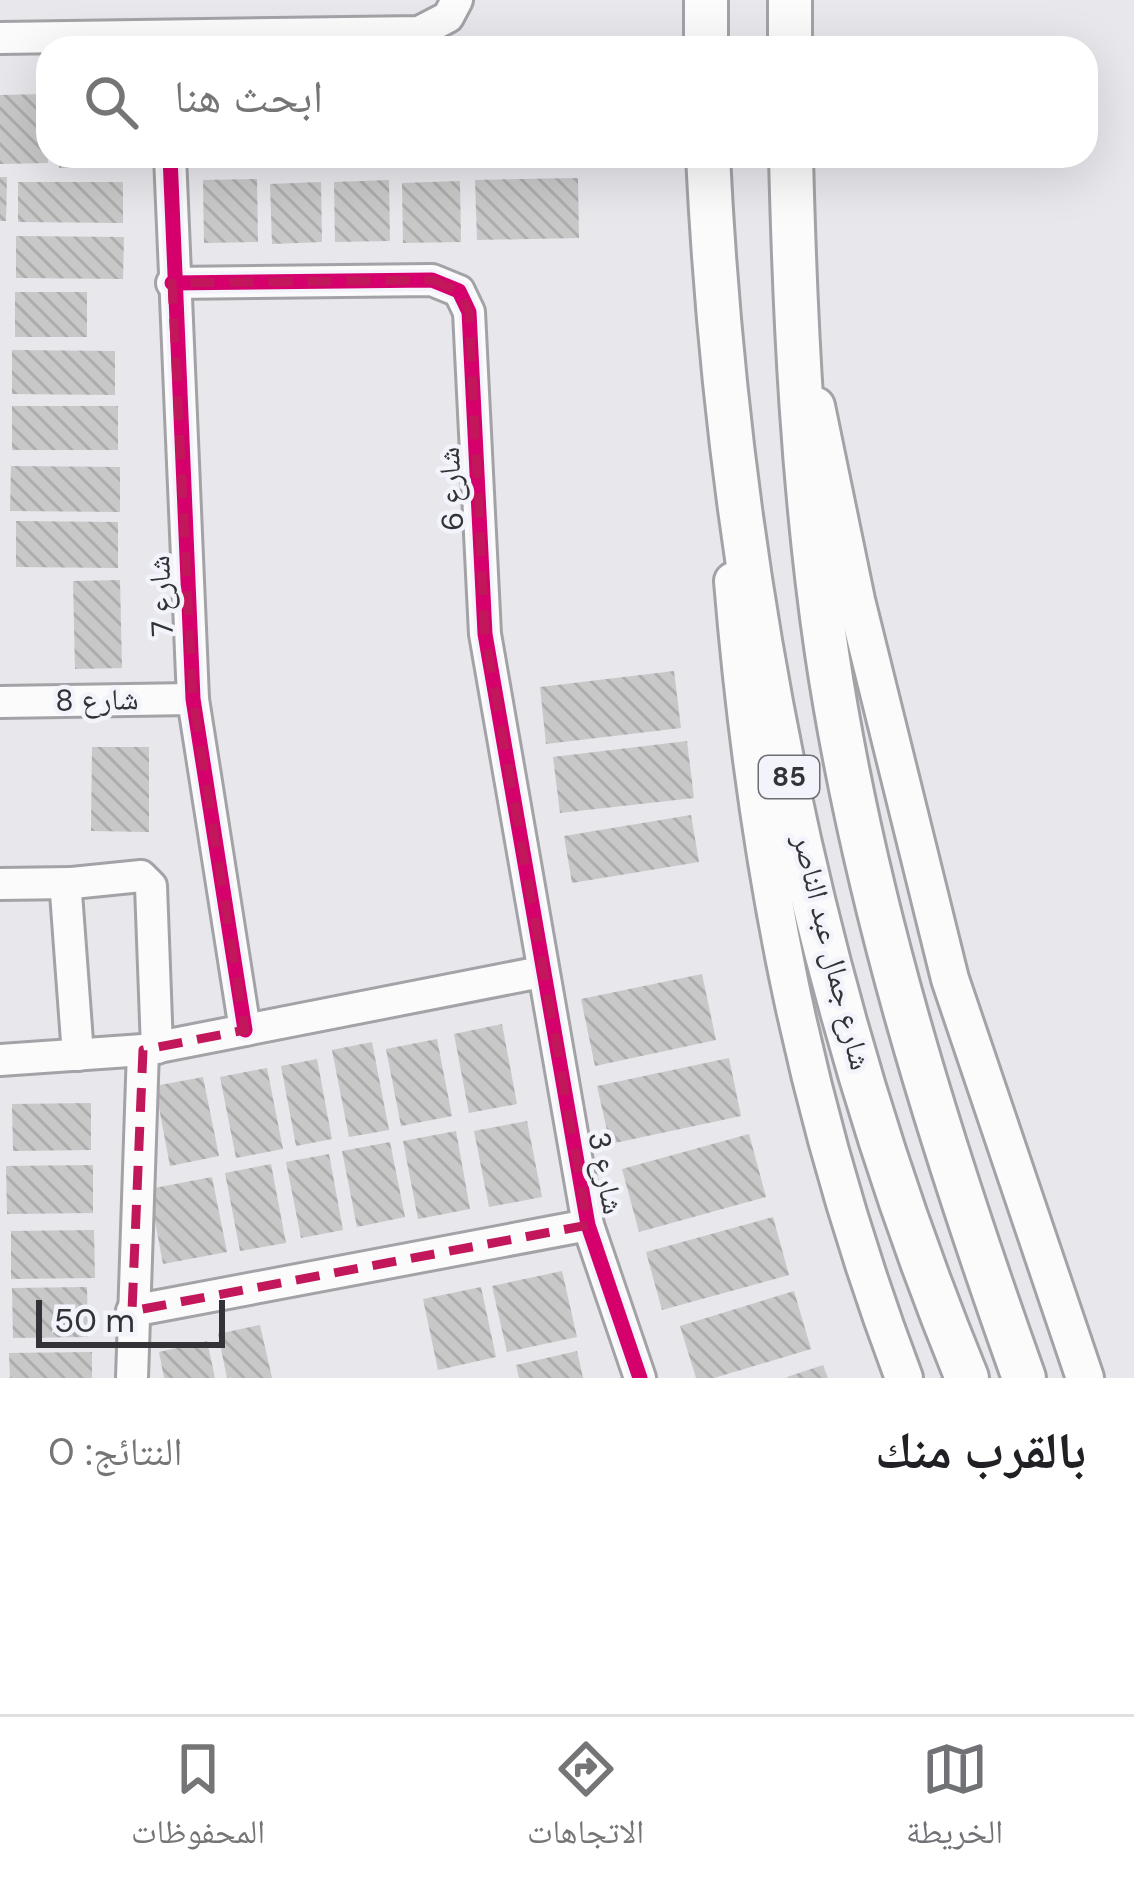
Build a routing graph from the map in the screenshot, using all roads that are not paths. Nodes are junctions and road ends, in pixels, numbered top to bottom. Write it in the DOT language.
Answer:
graph roads {
  1 [pos="457,0"];
  2 [pos="706,0"];
  3 [pos="790,0"];
  4 [pos="328,36"];
  5 [pos="706,36"];
  6 [pos="790,36"];
  7 [pos="0,38"];
  8 [pos="36,39"];
  9 [pos="170,168"];
  10 [pos="709,168"];
  11 [pos="791,168"];
  12 [pos="172,283"];
  13 [pos="795,314"];
  14 [pos="716,332"];
  15 [pos="194,699"];
  16 [pos="0,702"];
  17 [pos="72,883"];
  18 [pos="0,884"];
  19 [pos="541,972"];
  20 [pos="244,1030"];
  21 [pos="150,1049"];
  22 [pos="78,1055"];
  23 [pos="0,1060"];
  24 [pos="587,1225"];
  25 [pos="132,1311"];
  26 [pos="132,1378"];
  27 [pos="640,1378"];
  28 [pos="904,1378"];
  29 [pos="967,1378"];
  30 [pos="1024,1378"];
  31 [pos="1085,1378"];
  1 -- 4 [label="street"];
  2 -- 5 [label="highway"];
  3 -- 6 [label="highway"];
  7 -- 8 [label="street"];
  9 -- 12 [label="street, شارع 7"];
  10 -- 14 [label="highway, شارع جمال عبد الناصر / 85"];
  11 -- 13 [label="highway, شارع جمال عبد الناصر / 85"];
  12 -- 15 [label="street, شارع 7"];
  12 -- 19 [label="street, شارع 6"];
  13 -- 30 [label="highway, شارع جمال عبد الناصر / 85"];
  13 -- 31 [label="main road"];
  14 -- 28 [label="main road"];
  14 -- 29 [label="highway, شارع جمال عبد الناصر / 85"];
  15 -- 16 [label="street, شارع 8"];
  15 -- 20 [label="street, شارع 7"];
  17 -- 18 [label="street"];
  17 -- 21 [label="street"];
  17 -- 22 [label="street"];
  19 -- 20 [label="street"];
  19 -- 24 [label="street, شارع 3"];
  20 -- 21 [label="street"];
  21 -- 22 [label="street"];
  21 -- 25 [label="street"];
  22 -- 23 [label="street"];
  24 -- 25 [label="street, شارع 3"];
  24 -- 27 [label="street, شارع 3"];
  25 -- 26 [label="street"];
}
